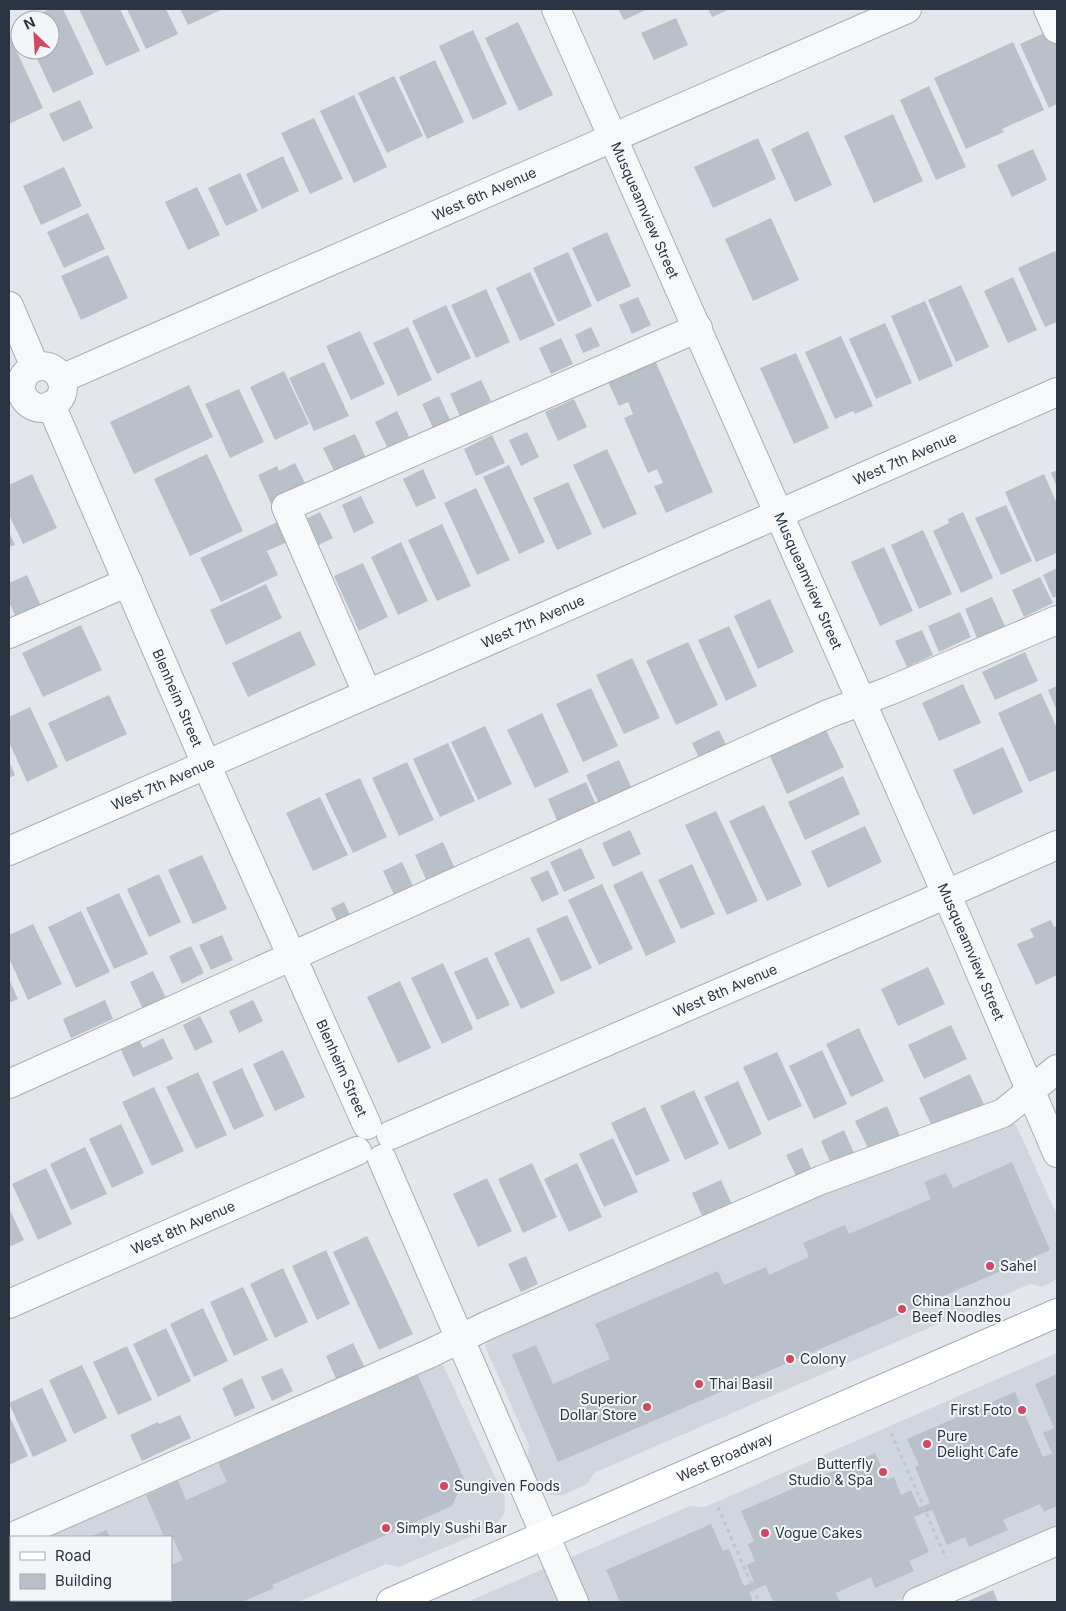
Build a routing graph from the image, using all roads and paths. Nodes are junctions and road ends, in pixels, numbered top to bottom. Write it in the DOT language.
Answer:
graph roads {
  1 [pos="556,9"];
  2 [pos="907,9"];
  3 [pos="1048,9"];
  4 [pos="1057,29"];
  5 [pos="613,138"];
  6 [pos="9,306"];
  7 [pos="698,328"];
  8 [pos="35,367"];
  9 [pos="61,379"];
  10 [pos="1057,392"];
  11 [pos="16,399"];
  12 [pos="51,405"];
  13 [pos="780,513"];
  14 [pos="128,582"];
  15 [pos="1057,620"];
  16 [pos="9,634"];
  17 [pos="367,693"];
  18 [pos="861,702"];
  19 [pos="206,764"];
  20 [pos="1057,844"];
  21 [pos="9,851"];
  22 [pos="946,894"];
  23 [pos="292,957"];
  24 [pos="1057,1069"];
  25 [pos="9,1084"];
  26 [pos="1030,1091"];
  27 [pos="380,1140"];
  28 [pos="1057,1153"];
  29 [pos="9,1304"];
  30 [pos="1057,1313"];
  31 [pos="460,1339"];
  32 [pos="891,1433"];
  33 [pos="718,1507"];
  34 [pos="545,1535"];
  35 [pos="16,1536"];
  36 [pos="1057,1541"];
  37 [pos="958,1584"];
  38 [pos="391,1602"];
  39 [pos="574,1602"];
  40 [pos="759,1602"];
  41 [pos="917,1602"];
  1 -- 5 [label="street, Musqueamview Street"];
  2 -- 5 [label="street, West 6th Avenue"];
  3 -- 4 [label="street"];
  5 -- 7 [label="street, Musqueamview Street"];
  5 -- 9 [label="street, West 6th Avenue"];
  6 -- 8 [label="street"];
  7 -- 13 [label="street, Musqueamview Street"];
  7 -- 17 [label="street"];
  8 -- 9 [label="street"];
  8 -- 11 [label="street"];
  9 -- 12 [label="street"];
  10 -- 13 [label="street, West 7th Avenue"];
  11 -- 12 [label="street"];
  12 -- 14 [label="street, Blenheim Street"];
  13 -- 17 [label="street, West 7th Avenue"];
  13 -- 18 [label="street, Musqueamview Street"];
  14 -- 16 [label="street"];
  14 -- 19 [label="street, Blenheim Street"];
  15 -- 18 [label="street"];
  17 -- 19 [label="street, West 7th Avenue"];
  18 -- 22 [label="street, Musqueamview Street"];
  18 -- 23 [label="street"];
  19 -- 21 [label="street, West 7th Avenue"];
  19 -- 23 [label="street, Blenheim Street"];
  20 -- 22 [label="street, West 8th Avenue"];
  22 -- 26 [label="street, Musqueamview Street"];
  22 -- 27 [label="street, West 8th Avenue"];
  23 -- 25 [label="street"];
  23 -- 27 [label="street, Blenheim Street"];
  24 -- 26 [label="street"];
  26 -- 28 [label="street, Musqueamview Street"];
  26 -- 31 [label="street"];
  27 -- 29 [label="street, West 8th Avenue"];
  27 -- 31 [label="street, Blenheim Street"];
  30 -- 34 [label="main road, West Broadway"];
  31 -- 34 [label="street, Blenheim Street"];
  31 -- 35 [label="street"];
  32 -- 37 [label="path"];
  33 -- 40 [label="path"];
  34 -- 38 [label="main road, West Broadway"];
  34 -- 39 [label="street, Blenheim Street"];
  36 -- 37 [label="street"];
  37 -- 41 [label="street"];
}
